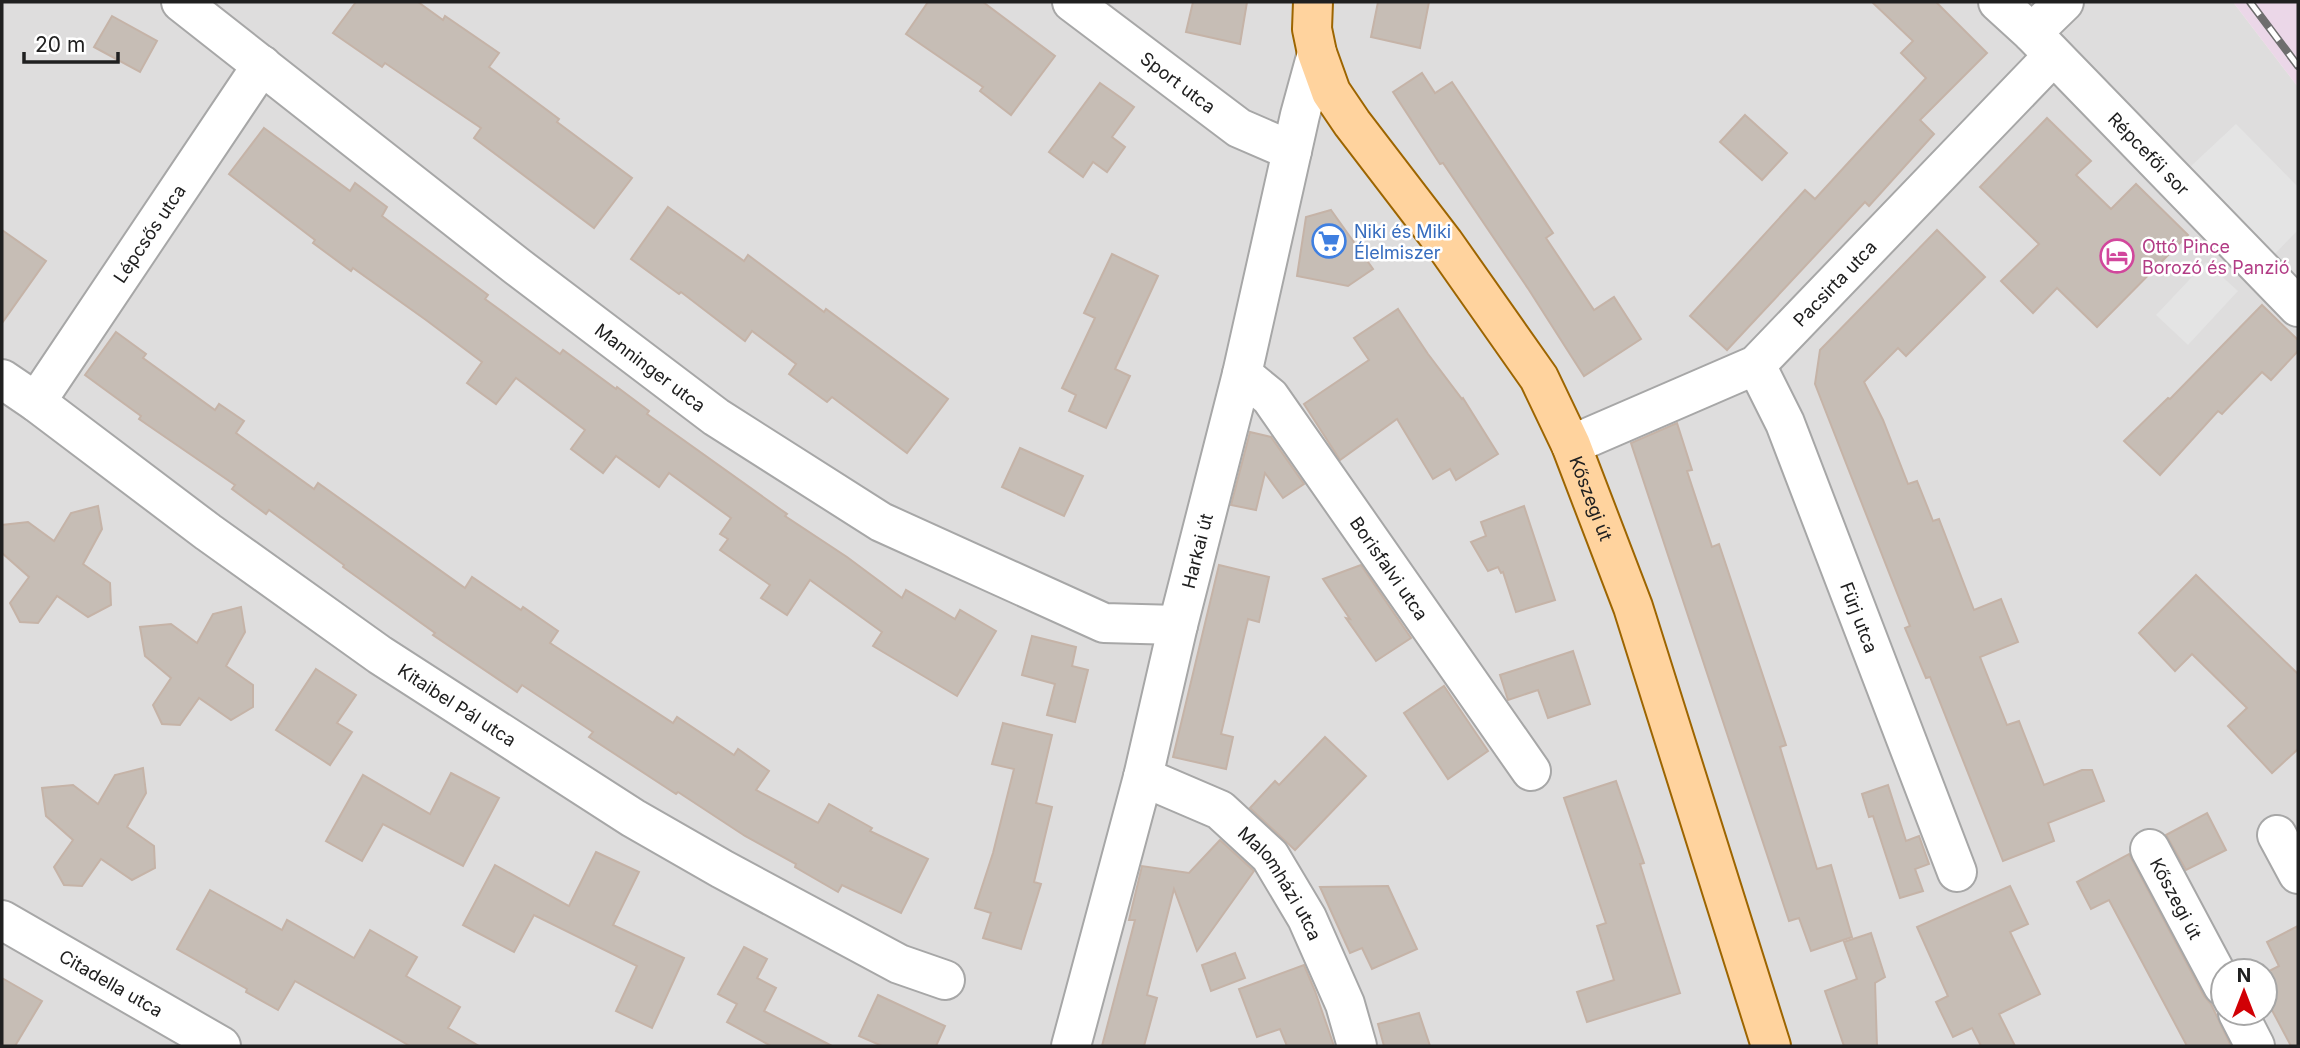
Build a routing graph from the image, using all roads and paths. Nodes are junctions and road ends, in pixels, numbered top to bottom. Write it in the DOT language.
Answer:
graph roads {
  1 [pos="181,2"];
  2 [pos="1072,2"];
  3 [pos="1313,2"];
  4 [pos="1998,2"];
  5 [pos="2064,2"];
  6 [pos="2043,45"];
  7 [pos="1317,52"];
  8 [pos="262,65"];
  9 [pos="1292,151"];
  10 [pos="2298,307"];
  11 [pos="1756,365"];
  12 [pos="1242,374"];
  13 [pos="2,379"];
  14 [pos="36,402"];
  15 [pos="1571,445"];
  16 [pos="1178,625"];
  17 [pos="1531,771"];
  18 [pos="1143,777"];
  19 [pos="2277,835"];
  20 [pos="2150,849"];
  21 [pos="1957,872"];
  22 [pos="2298,874"];
  23 [pos="2,920"];
  24 [pos="2209,960"];
  25 [pos="945,980"];
  26 [pos="2245,1027"];
  27 [pos="222,1046"];
  28 [pos="1071,1046"];
  29 [pos="1357,1046"];
  30 [pos="1772,1046"];
  31 [pos="2255,1046"];
  1 -- 8 [label="street, Manninger utca"];
  2 -- 9 [label="street, Sport utca"];
  3 -- 7 [label="main road, Kőszegi út"];
  4 -- 6 [label="street, Répcefői sor"];
  5 -- 6 [label="street, Pacsirta utca"];
  6 -- 10 [label="street, Répcefői sor"];
  6 -- 11 [label="street, Pacsirta utca"];
  7 -- 9 [label="street, Harkai út"];
  7 -- 15 [label="main road, Kőszegi út"];
  8 -- 14 [label="street, Lépcsős utca"];
  8 -- 16 [label="street, Manninger utca"];
  9 -- 12 [label="street, Harkai út"];
  11 -- 15 [label="street, Pacsirta utca"];
  11 -- 21 [label="street, Fürj utca"];
  12 -- 16 [label="street, Harkai út"];
  12 -- 17 [label="street, Borisfalvi utca"];
  13 -- 14 [label="street, Kitaibel Pál utca"];
  14 -- 25 [label="street, Kitaibel Pál utca"];
  15 -- 30 [label="main road, Kőszegi út"];
  16 -- 18 [label="street, Harkai út"];
  18 -- 28 [label="street, Harkai út"];
  18 -- 29 [label="street, Malomházi utca"];
  19 -- 22 [label="street"];
  20 -- 24 [label="street, Kőszegi út"];
  23 -- 27 [label="street, Citadella utca"];
  26 -- 31 [label="street"];
}
